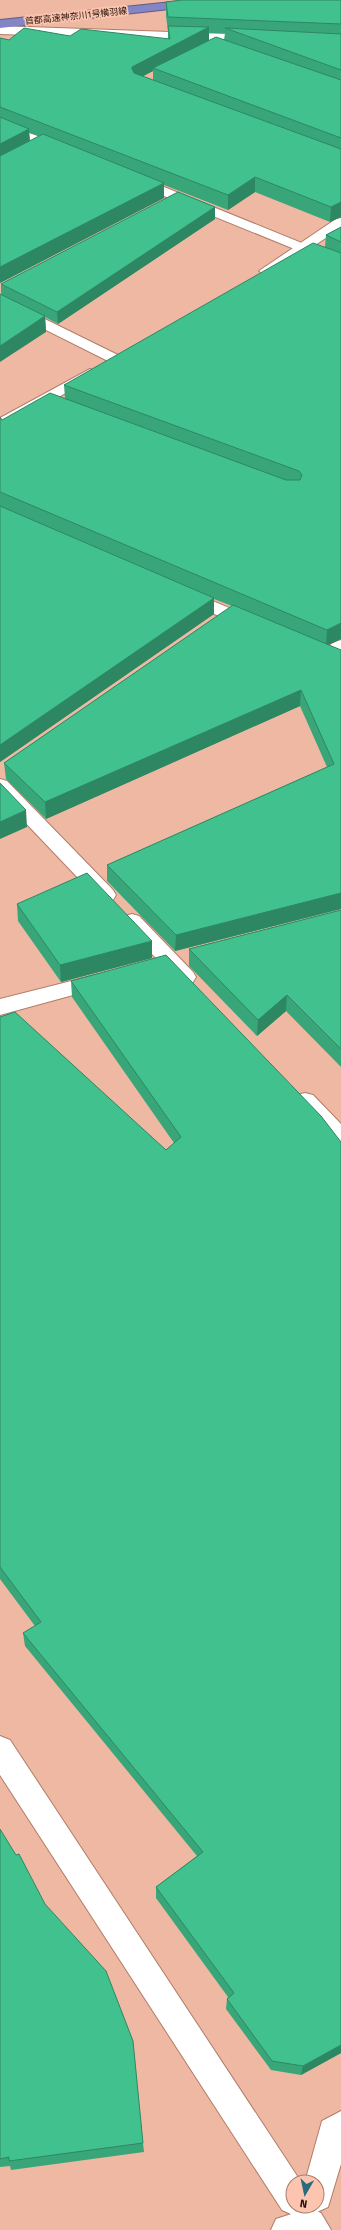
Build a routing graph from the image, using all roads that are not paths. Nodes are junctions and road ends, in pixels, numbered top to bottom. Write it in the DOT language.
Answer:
graph roads {
  1 [pos="223,0"];
  2 [pos="0,24"];
  3 [pos="0,30"];
  4 [pos="271,40"];
  5 [pos="213,43"];
  6 [pos="229,50"];
  7 [pos="0,126"];
  8 [pos="42,143"];
  9 [pos="30,150"];
  10 [pos="78,157"];
  11 [pos="128,176"];
  12 [pos="178,196"];
  13 [pos="160,206"];
  14 [pos="341,222"];
  15 [pos="301,248"];
  16 [pos="341,264"];
  17 [pos="254,278"];
  18 [pos="0,301"];
  19 [pos="128,351"];
  20 [pos="115,359"];
  21 [pos="0,424"];
  22 [pos="172,589"];
  23 [pos="265,629"];
  24 [pos="2,776"];
  25 [pos="195,956"];
  26 [pos="172,962"];
  27 [pos="149,968"];
  28 [pos="119,976"];
  29 [pos="199,990"];
  30 [pos="0,1007"];
  31 [pos="292,1087"];
  32 [pos="341,1138"];
  33 [pos="0,1750"];
  34 [pos="341,2127"];
  35 [pos="285,2187"];
  36 [pos="307,2215"];
  1 -- 2 [label="highway, 首都高速神奈川1号横羽線"];
  3 -- 5 [label="street"];
  4 -- 5 [label="street"];
  5 -- 6 [label="street"];
  7 -- 8 [label="street"];
  8 -- 9 [label="street"];
  8 -- 10 [label="street"];
  11 -- 12 [label="street"];
  12 -- 13 [label="street"];
  12 -- 15 [label="street"];
  14 -- 15 [label="street"];
  15 -- 16 [label="street"];
  15 -- 17 [label="street"];
  18 -- 20 [label="street"];
  19 -- 20 [label="street"];
  20 -- 21 [label="street"];
  22 -- 23 [label="street"];
  24 -- 26 [label="street"];
  25 -- 26 [label="street"];
  26 -- 27 [label="street"];
  26 -- 29 [label="street"];
  28 -- 30 [label="street"];
  31 -- 32 [label="street"];
  33 -- 35 [label="street"];
  34 -- 36 [label="street"];
}
